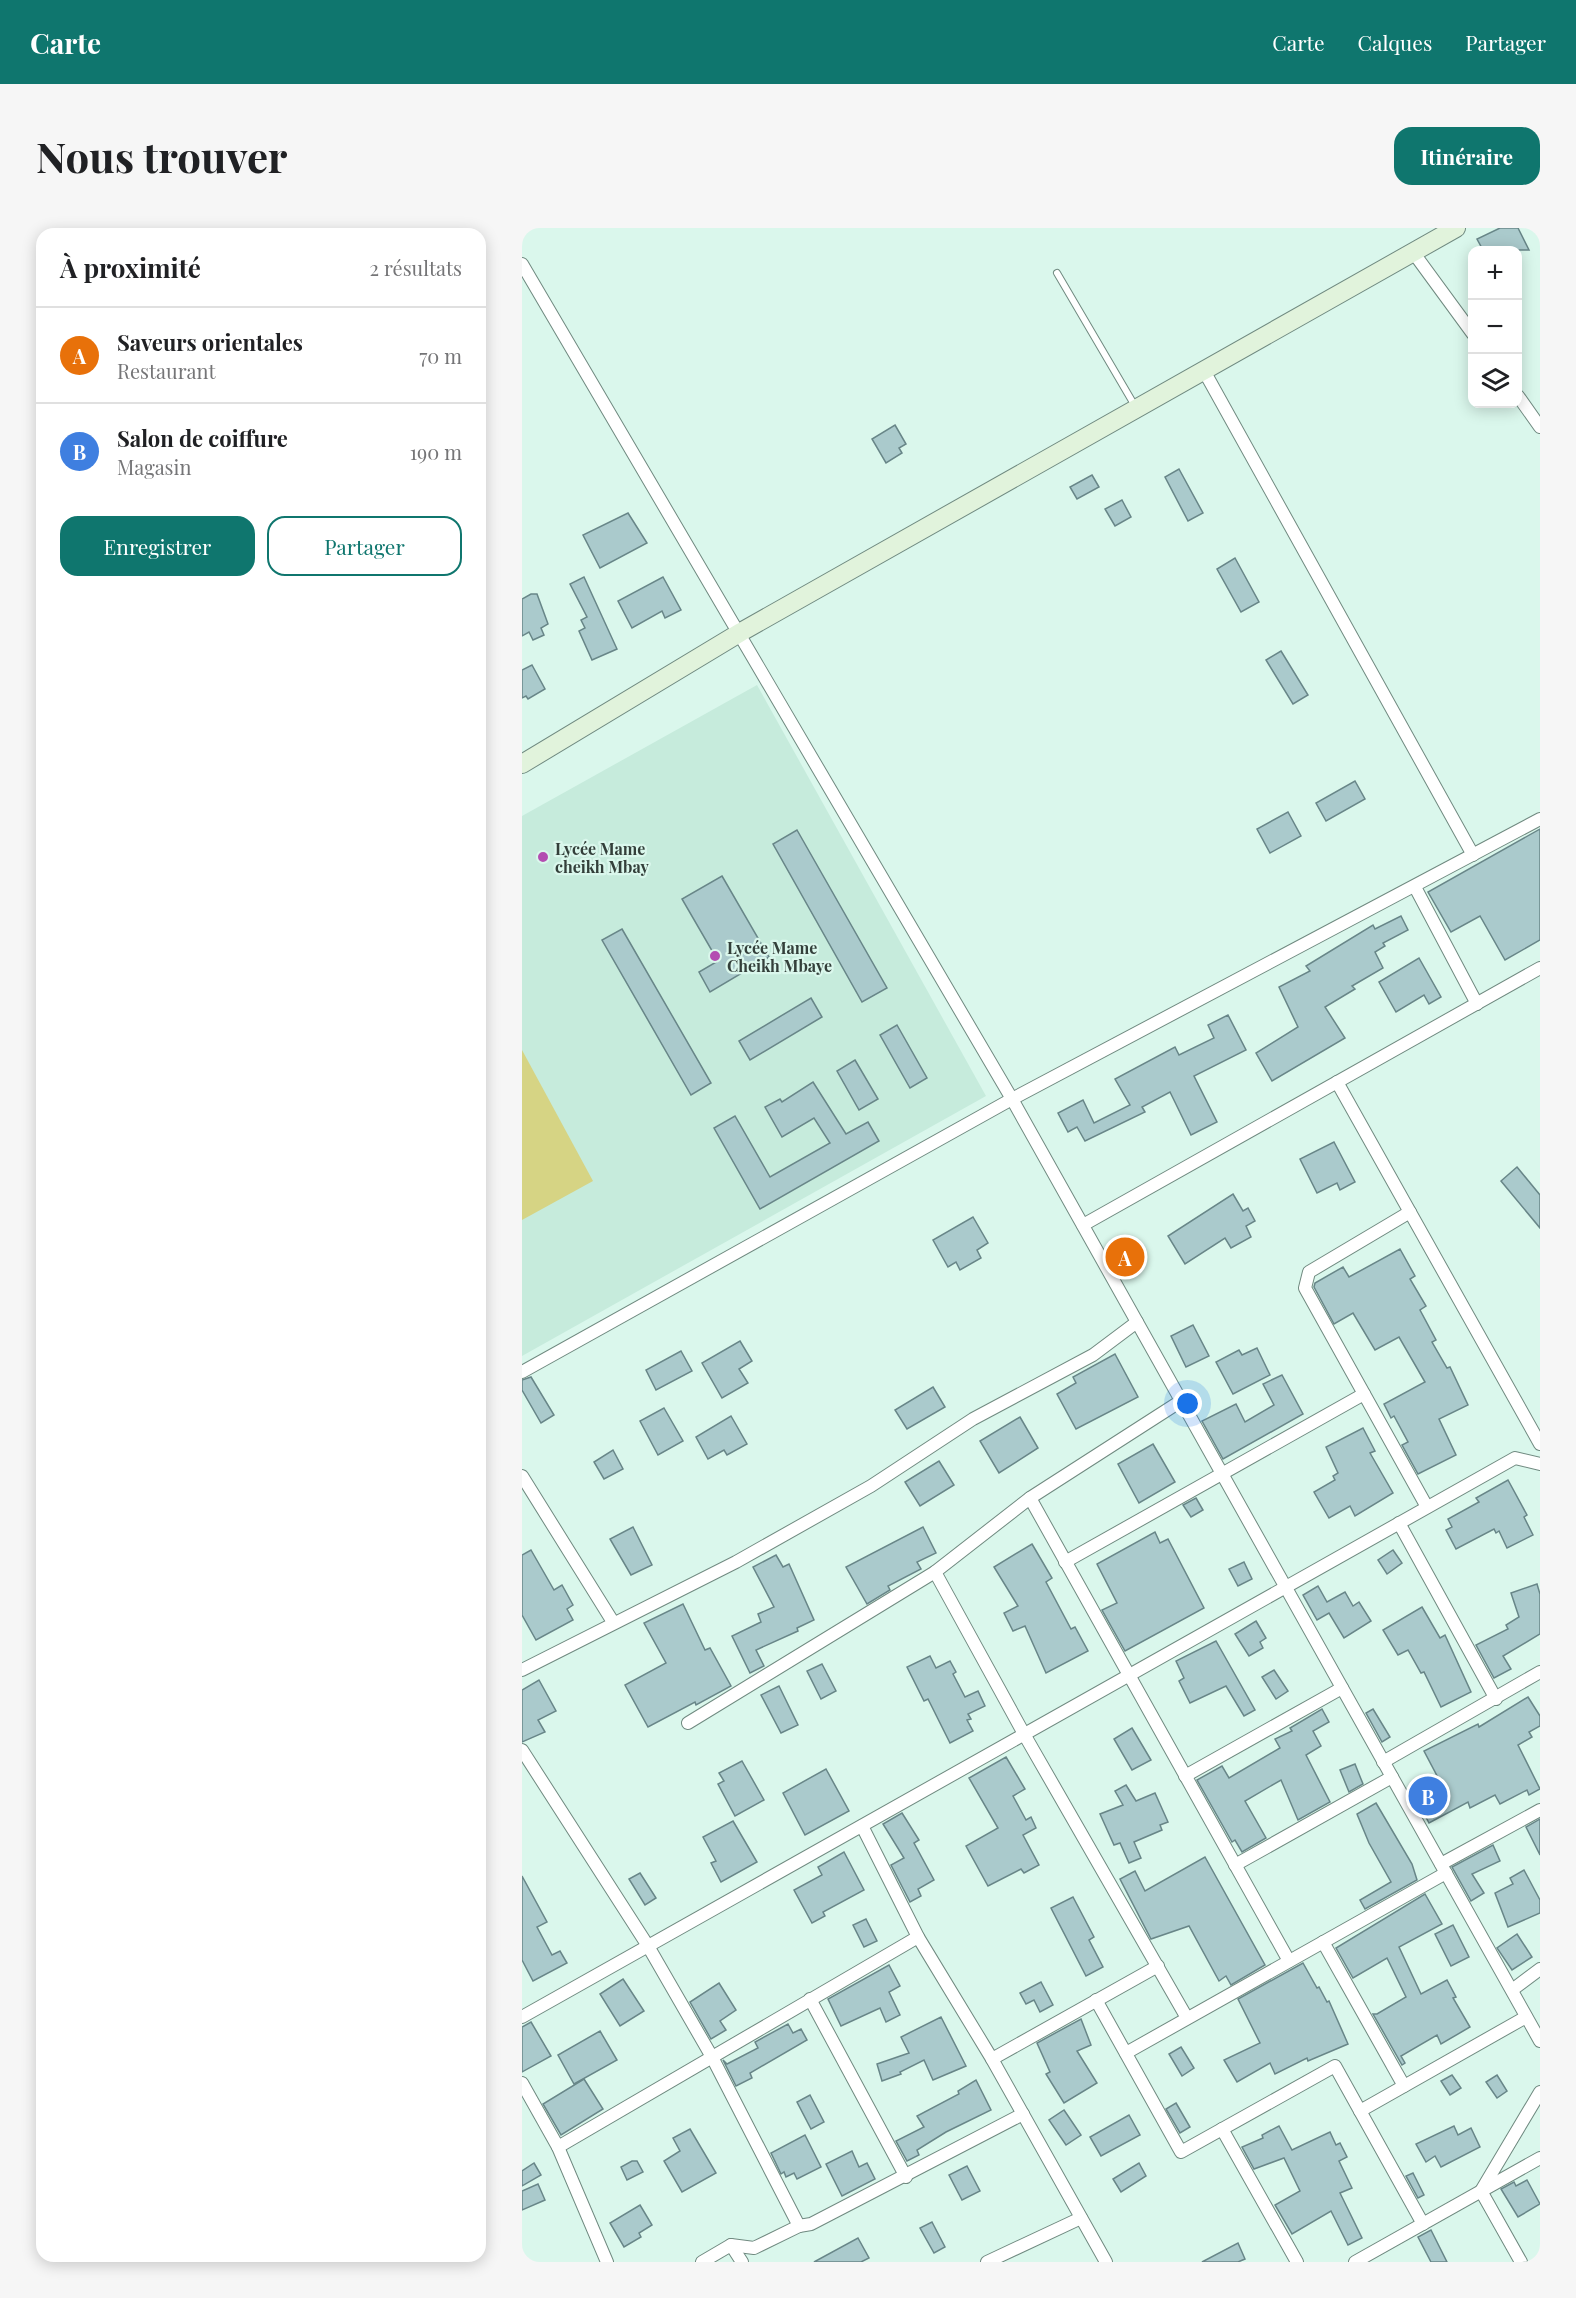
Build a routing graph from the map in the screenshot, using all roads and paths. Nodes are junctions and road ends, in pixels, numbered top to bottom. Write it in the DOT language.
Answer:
graph roads {
  1 [pos="1455,228"];
  2 [pos="1413,252"];
  3 [pos="522,264"];
  4 [pos="1058,273"];
  5 [pos="1468,327"];
  6 [pos="1203,369"];
  7 [pos="1522,402"];
  8 [pos="1136,407"];
  9 [pos="1540,427"];
  10 [pos="741,632"];
  11 [pos="522,764"];
  12 [pos="1540,819"];
  13 [pos="1473,855"];
  14 [pos="1415,887"];
  15 [pos="1540,968"];
  16 [pos="1477,1004"];
  17 [pos="1337,1082"];
  18 [pos="1012,1099"];
  19 [pos="1410,1212"];
  20 [pos="1083,1225"];
  21 [pos="1137,1322"];
  22 [pos="522,1372"];
  23 [pos="1364,1394"];
  24 [pos="1181,1401"];
  25 [pos="1540,1444"];
  26 [pos="1540,1464"];
  27 [pos="1222,1474"];
  28 [pos="522,1476"];
  29 [pos="1030,1498"];
  30 [pos="1427,1507"];
  31 [pos="1399,1523"];
  32 [pos="1065,1562"];
  33 [pos="935,1572"];
  34 [pos="1286,1587"];
  35 [pos="613,1622"];
  36 [pos="522,1670"];
  37 [pos="1540,1672"];
  38 [pos="1129,1675"];
  39 [pos="1342,1688"];
  40 [pos="1496,1699"];
  41 [pos="688,1723"];
  42 [pos="1024,1734"];
  43 [pos="522,1750"];
  44 [pos="1383,1762"];
  45 [pos="1185,1776"];
  46 [pos="1392,1777"];
  47 [pos="1540,1810"];
  48 [pos="862,1826"];
  49 [pos="1235,1865"];
  50 [pos="1443,1869"];
  51 [pos="918,1937"];
  52 [pos="1323,1942"];
  53 [pos="648,1946"];
  54 [pos="1289,1961"];
  55 [pos="1158,1966"];
  56 [pos="1540,1969"];
  57 [pos="1512,1990"];
  58 [pos="810,2000"];
  59 [pos="1096,2000"];
  60 [pos="522,2017"];
  61 [pos="1526,2017"];
  62 [pos="1187,2018"];
  63 [pos="1540,2041"];
  64 [pos="1126,2053"];
  65 [pos="712,2057"];
  66 [pos="992,2059"];
  67 [pos="522,2083"];
  68 [pos="1404,2086"];
  69 [pos="1540,2092"];
  70 [pos="1360,2111"];
  71 [pos="1023,2114"];
  72 [pos="1222,2129"];
  73 [pos="558,2146"];
  74 [pos="1540,2158"];
  75 [pos="906,2177"];
  76 [pos="1481,2191"];
  77 [pos="1081,2217"];
  78 [pos="1423,2224"];
  79 [pos="799,2226"];
  80 [pos="731,2244"];
  81 [pos="607,2262"];
  82 [pos="702,2262"];
  83 [pos="742,2262"];
  84 [pos="987,2262"];
  85 [pos="1106,2262"];
  86 [pos="1297,2262"];
  87 [pos="1355,2262"];
  88 [pos="1521,2262"];
  1 -- 2 [label="main road"];
  2 -- 5 [label="street"];
  2 -- 6 [label="main road"];
  3 -- 10 [label="street"];
  4 -- 8 [label="lane"];
  6 -- 8 [label="main road"];
  6 -- 13 [label="street"];
  7 -- 9 [label="street"];
  8 -- 10 [label="main road"];
  10 -- 11 [label="main road"];
  10 -- 18 [label="street"];
  12 -- 13 [label="street"];
  13 -- 14 [label="street"];
  14 -- 16 [label="street"];
  14 -- 18 [label="street"];
  15 -- 16 [label="street"];
  16 -- 17 [label="street"];
  17 -- 19 [label="street"];
  17 -- 20 [label="street"];
  18 -- 20 [label="street"];
  18 -- 22 [label="street"];
  19 -- 23 [label="street"];
  19 -- 25 [label="street"];
  20 -- 21 [label="street"];
  21 -- 24 [label="street"];
  21 -- 35 [label="street"];
  23 -- 27 [label="street"];
  23 -- 30 [label="street"];
  24 -- 27 [label="street"];
  24 -- 29 [label="street"];
  26 -- 30 [label="street"];
  27 -- 32 [label="street"];
  27 -- 34 [label="street"];
  28 -- 35 [label="street"];
  29 -- 32 [label="street"];
  29 -- 33 [label="street"];
  30 -- 31 [label="street"];
  31 -- 34 [label="street"];
  31 -- 40 [label="street"];
  32 -- 38 [label="street"];
  33 -- 41 [label="street"];
  33 -- 42 [label="street"];
  34 -- 38 [label="street"];
  34 -- 39 [label="street"];
  35 -- 36 [label="street"];
  37 -- 40 [label="street"];
  38 -- 42 [label="street"];
  38 -- 45 [label="street"];
  39 -- 44 [label="street"];
  39 -- 45 [label="street"];
  40 -- 44 [label="street"];
  42 -- 48 [label="street"];
  42 -- 55 [label="street"];
  43 -- 53 [label="street"];
  44 -- 46 [label="street"];
  45 -- 49 [label="street"];
  46 -- 49 [label="street"];
  46 -- 50 [label="street"];
  47 -- 50 [label="street"];
  48 -- 51 [label="street"];
  48 -- 53 [label="street"];
  49 -- 54 [label="street"];
  50 -- 52 [label="street"];
  50 -- 57 [label="street"];
  51 -- 58 [label="street"];
  51 -- 66 [label="street"];
  52 -- 54 [label="street"];
  52 -- 68 [label="street"];
  53 -- 60 [label="street"];
  53 -- 65 [label="street"];
  54 -- 62 [label="street"];
  55 -- 59 [label="street"];
  55 -- 62 [label="street"];
  56 -- 57 [label="street"];
  57 -- 61 [label="street"];
  58 -- 65 [label="street"];
  58 -- 75 [label="street"];
  59 -- 64 [label="street"];
  59 -- 66 [label="street"];
  61 -- 63 [label="street"];
  61 -- 68 [label="street"];
  62 -- 64 [label="street"];
  64 -- 72 [label="street"];
  65 -- 73 [label="street"];
  65 -- 79 [label="street"];
  66 -- 71 [label="street"];
  67 -- 73 [label="street"];
  68 -- 70 [label="street"];
  69 -- 76 [label="street"];
  70 -- 72 [label="street"];
  70 -- 78 [label="street"];
  71 -- 75 [label="street"];
  71 -- 77 [label="street"];
  72 -- 86 [label="street"];
  73 -- 81 [label="street"];
  74 -- 76 [label="street"];
  75 -- 79 [label="street"];
  76 -- 78 [label="street"];
  76 -- 88 [label="street"];
  77 -- 84 [label="street"];
  77 -- 85 [label="street"];
  78 -- 87 [label="street"];
  79 -- 80 [label="street"];
  80 -- 82 [label="street"];
  80 -- 83 [label="street"];
}
